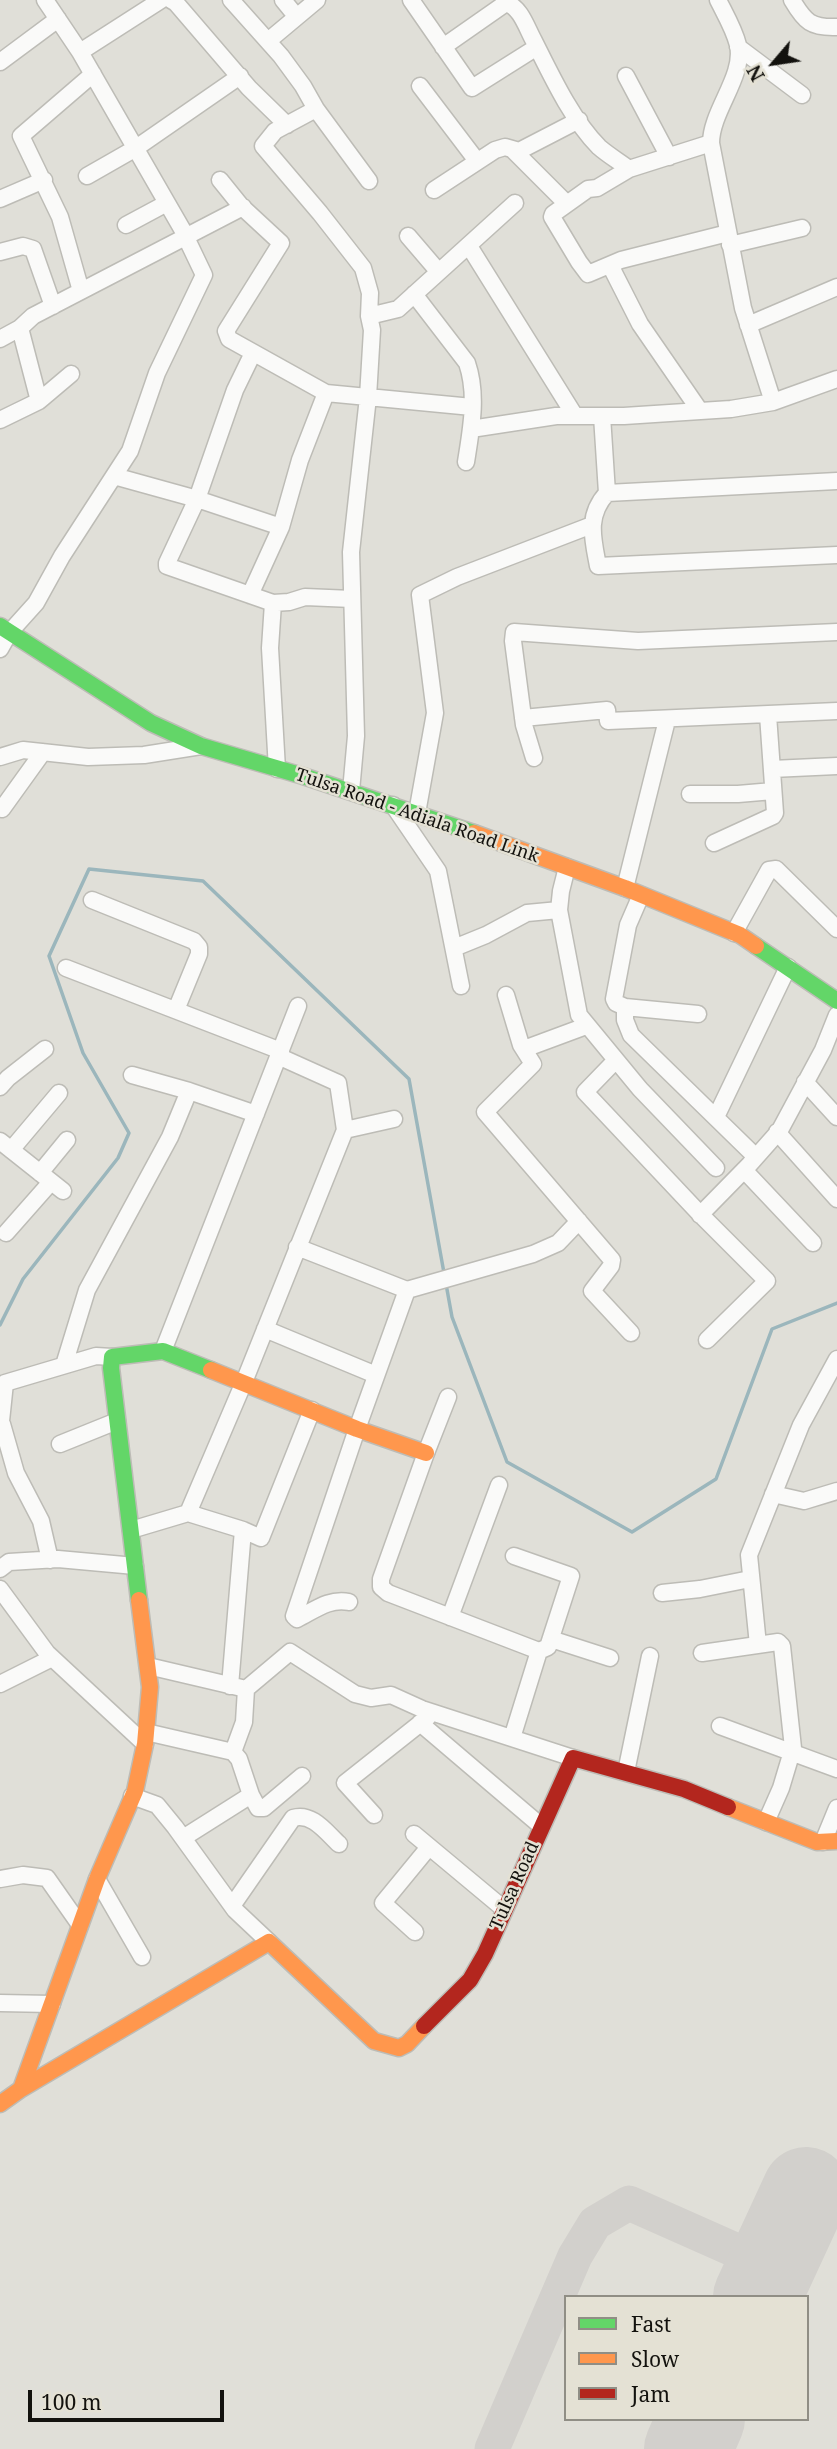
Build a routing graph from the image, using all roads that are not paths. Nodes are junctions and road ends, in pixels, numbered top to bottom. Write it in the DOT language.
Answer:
graph roads {
  1 [pos="45,0"];
  2 [pos="171,0"];
  3 [pos="231,0"];
  4 [pos="283,0"];
  5 [pos="317,0"];
  6 [pos="411,0"];
  7 [pos="718,0"];
  8 [pos="792,0"];
  9 [pos="150,2"];
  10 [pos="296,16"];
  11 [pos="58,19"];
  12 [pos="837,27"];
  13 [pos="268,41"];
  14 [pos="443,47"];
  15 [pos="537,47"];
  16 [pos="738,47"];
  17 [pos="80,52"];
  18 [pos="0,62"];
  19 [pos="93,74"];
  20 [pos="240,76"];
  21 [pos="626,76"];
  22 [pos="420,86"];
  23 [pos="802,95"];
  24 [pos="316,109"];
  25 [pos="579,120"];
  26 [pos="287,125"];
  27 [pos="711,144"];
  28 [pos="135,148"];
  29 [pos="514,151"];
  30 [pos="669,157"];
  31 [pos="477,161"];
  32 [pos="629,169"];
  33 [pos="87,176"];
  34 [pos="44,180"];
  35 [pos="220,180"];
  36 [pos="369,181"];
  37 [pos="434,190"];
  38 [pos="0,200"];
  39 [pos="167,203"];
  40 [pos="515,203"];
  41 [pos="567,204"];
  42 [pos="243,207"];
  43 [pos="127,225"];
  44 [pos="802,228"];
  45 [pos="408,236"];
  46 [pos="186,237"];
  47 [pos="729,239"];
  48 [pos="468,246"];
  49 [pos="0,252"];
  50 [pos="610,265"];
  51 [pos="438,271"];
  52 [pos="837,287"];
  53 [pos="81,291"];
  54 [pos="414,294"];
  55 [pos="53,306"];
  56 [pos="369,316"];
  57 [pos="748,324"];
  58 [pos="20,328"];
  59 [pos="0,339"];
  60 [pos="253,353"];
  61 [pos="71,373"];
  62 [pos="837,379"];
  63 [pos="326,393"];
  64 [pos="368,397"];
  65 [pos="39,401"];
  66 [pos="773,401"];
  67 [pos="472,407"];
  68 [pos="700,411"];
  69 [pos="575,416"];
  70 [pos="602,416"];
  71 [pos="0,420"];
  72 [pos="471,429"];
  73 [pos="466,462"];
  74 [pos="114,476"];
  75 [pos="837,481"];
  76 [pos="607,493"];
  77 [pos="197,499"];
  78 [pos="592,525"];
  79 [pos="281,527"];
  80 [pos="837,555"];
  81 [pos="250,595"];
  82 [pos="352,599"];
  83 [pos="273,603"];
  84 [pos="5,630"];
  85 [pos="837,632"];
  86 [pos="0,649"];
  87 [pos="837,711"];
  88 [pos="768,715"];
  89 [pos="523,718"];
  90 [pos="667,720"];
  91 [pos="201,746"];
  92 [pos="44,752"];
  93 [pos="0,757"];
  94 [pos="534,758"];
  95 [pos="837,766"];
  96 [pos="277,769"];
  97 [pos="772,769"];
  98 [pos="351,791"];
  99 [pos="773,791"];
  100 [pos="690,794"];
  101 [pos="393,805"];
  102 [pos="2,809"];
  103 [pos="417,813"];
  104 [pos="714,843"];
  105 [pos="567,867"];
  106 [pos="625,888"];
  107 [pos="641,895"];
  108 [pos="92,900"];
  109 [pos="559,910"];
  110 [pos="837,929"];
  111 [pos="734,933"];
  112 [pos="454,948"];
  113 [pos="788,967"];
  114 [pos="66,968"];
  115 [pos="461,986"];
  116 [pos="506,995"];
  117 [pos="837,1001"];
  118 [pos="298,1006"];
  119 [pos="625,1007"];
  120 [pos="176,1010"];
  121 [pos="698,1014"];
  122 [pos="837,1015"];
  123 [pos="586,1026"];
  124 [pos="45,1049"];
  125 [pos="524,1049"];
  126 [pos="280,1053"];
  127 [pos="616,1060"];
  128 [pos="132,1075"];
  129 [pos="805,1082"];
  130 [pos="0,1087"];
  131 [pos="189,1091"];
  132 [pos="59,1093"];
  133 [pos="256,1114"];
  134 [pos="716,1117"];
  135 [pos="837,1117"];
  136 [pos="394,1119"];
  137 [pos="345,1130"];
  138 [pos="777,1132"];
  139 [pos="67,1140"];
  140 [pos="5,1146"];
  141 [pos="755,1156"];
  142 [pos="716,1168"];
  143 [pos="744,1170"];
  144 [pos="51,1182"];
  145 [pos="837,1199"];
  146 [pos="700,1215"];
  147 [pos="579,1221"];
  148 [pos="6,1233"];
  149 [pos="813,1243"];
  150 [pos="297,1247"];
  151 [pos="411,1289"];
  152 [pos="265,1329"];
  153 [pos="631,1333"];
  154 [pos="707,1340"];
  155 [pos="163,1351"];
  156 [pos="112,1357"];
  157 [pos="837,1359"];
  158 [pos="64,1365"];
  159 [pos="376,1375"];
  160 [pos="244,1382"];
  161 [pos="448,1397"];
  162 [pos="312,1409"];
  163 [pos="117,1421"];
  164 [pos="1,1423"];
  165 [pos="357,1429"];
  166 [pos="60,1444"];
  167 [pos="426,1452"];
  168 [pos="499,1485"];
  169 [pos="837,1490"];
  170 [pos="773,1494"];
  171 [pos="188,1513"];
  172 [pos="131,1530"];
  173 [pos="243,1530"];
  174 [pos="514,1556"];
  175 [pos="50,1560"];
  176 [pos="135,1566"];
  177 [pos="0,1569"];
  178 [pos="750,1579"];
  179 [pos="0,1589"];
  180 [pos="662,1593"];
  181 [pos="349,1602"];
  182 [pos="450,1617"];
  183 [pos="551,1639"];
  184 [pos="758,1645"];
  185 [pos="539,1651"];
  186 [pos="702,1653"];
  187 [pos="650,1656"];
  188 [pos="52,1658"];
  189 [pos="610,1658"];
  190 [pos="148,1666"];
  191 [pos="0,1684"];
  192 [pos="238,1687"];
  193 [pos="434,1712"];
  194 [pos="421,1723"];
  195 [pos="720,1726"];
  196 [pos="146,1738"];
  197 [pos="512,1738"];
  198 [pos="233,1752"];
  199 [pos="792,1753"];
  200 [pos="573,1758"];
  201 [pos="837,1769"];
  202 [pos="626,1772"];
  203 [pos="302,1776"];
  204 [pos="251,1795"];
  205 [pos="132,1796"];
  206 [pos="837,1808"];
  207 [pos="374,1815"];
  208 [pos="766,1822"];
  209 [pos="541,1826"];
  210 [pos="414,1835"];
  211 [pos="183,1838"];
  212 [pos="830,1842"];
  213 [pos="339,1844"];
  214 [pos="429,1847"];
  215 [pos="0,1879"];
  216 [pos="97,1879"];
  217 [pos="234,1908"];
  218 [pos="504,1909"];
  219 [pos="80,1925"];
  220 [pos="415,1932"];
  221 [pos="269,1942"];
  222 [pos="142,1957"];
  223 [pos="0,2003"];
  224 [pos="52,2004"];
  225 [pos="21,2088"];
  226 [pos="0,2104"];
  1 -- 11 [label="street"];
  2 -- 20 [label="street"];
  3 -- 13 [label="street"];
  4 -- 10 [label="street"];
  5 -- 10 [label="street"];
  6 -- 14 [label="street"];
  7 -- 16 [label="street"];
  8 -- 12 [label="street"];
  9 -- 17 [label="street"];
  10 -- 13 [label="street"];
  11 -- 17 [label="street"];
  11 -- 18 [label="street"];
  13 -- 24 [label="street"];
  14 -- 15 [label="street"];
  14 -- 15 [label="street"];
  15 -- 25 [label="street"];
  16 -- 23 [label="street"];
  16 -- 27 [label="street"];
  17 -- 19 [label="street"];
  19 -- 28 [label="street"];
  19 -- 34 [label="street"];
  20 -- 26 [label="street"];
  20 -- 28 [label="street"];
  21 -- 30 [label="street"];
  22 -- 31 [label="street"];
  24 -- 26 [label="street"];
  24 -- 36 [label="street"];
  25 -- 29 [label="street"];
  25 -- 32 [label="street"];
  26 -- 56 [label="street"];
  27 -- 30 [label="street"];
  27 -- 47 [label="street"];
  28 -- 33 [label="street"];
  28 -- 39 [label="street"];
  29 -- 31 [label="street"];
  29 -- 41 [label="street"];
  30 -- 32 [label="street"];
  31 -- 37 [label="street"];
  32 -- 41 [label="street"];
  34 -- 38 [label="street"];
  34 -- 53 [label="street"];
  35 -- 42 [label="street"];
  39 -- 43 [label="street"];
  39 -- 46 [label="street"];
  40 -- 48 [label="street"];
  41 -- 50 [label="street"];
  42 -- 46 [label="street"];
  42 -- 60 [label="street"];
  44 -- 47 [label="street"];
  45 -- 51 [label="street"];
  46 -- 53 [label="street"];
  46 -- 74 [label="street"];
  47 -- 50 [label="street"];
  47 -- 57 [label="street"];
  48 -- 51 [label="street"];
  48 -- 69 [label="street"];
  49 -- 55 [label="street"];
  50 -- 68 [label="street"];
  51 -- 54 [label="street"];
  52 -- 57 [label="street"];
  53 -- 55 [label="street"];
  54 -- 56 [label="street"];
  54 -- 67 [label="street"];
  55 -- 58 [label="street"];
  56 -- 64 [label="street"];
  57 -- 66 [label="street"];
  58 -- 59 [label="street"];
  58 -- 65 [label="street"];
  60 -- 63 [label="street"];
  60 -- 77 [label="street"];
  61 -- 65 [label="street"];
  62 -- 66 [label="street"];
  63 -- 64 [label="street"];
  63 -- 79 [label="street"];
  64 -- 67 [label="street"];
  64 -- 82 [label="street"];
  65 -- 71 [label="street"];
  66 -- 68 [label="street"];
  67 -- 72 [label="street"];
  68 -- 70 [label="street"];
  69 -- 70 [label="street"];
  69 -- 72 [label="street"];
  70 -- 76 [label="street"];
  72 -- 73 [label="street"];
  74 -- 77 [label="street"];
  74 -- 84 [label="street"];
  75 -- 76 [label="street"];
  76 -- 78 [label="street"];
  77 -- 79 [label="street"];
  77 -- 81 [label="street"];
  78 -- 80 [label="street"];
  78 -- 103 [label="street"];
  79 -- 81 [label="street"];
  81 -- 83 [label="street"];
  82 -- 83 [label="street"];
  82 -- 98 [label="street"];
  83 -- 96 [label="street"];
  84 -- 86 [label="street"];
  84 -- 91 [label="street, Tulsa Road - Adiala Road Link"];
  85 -- 89 [label="street"];
  87 -- 88 [label="street"];
  88 -- 90 [label="street"];
  88 -- 97 [label="street"];
  89 -- 90 [label="street"];
  89 -- 94 [label="street"];
  90 -- 106 [label="street"];
  91 -- 92 [label="street"];
  91 -- 96 [label="street, Tulsa Road - Adiala Road Link"];
  92 -- 93 [label="street"];
  92 -- 102 [label="street"];
  95 -- 97 [label="street"];
  96 -- 98 [label="street, Tulsa Road - Adiala Road Link"];
  97 -- 99 [label="street"];
  98 -- 101 [label="street, Tulsa Road - Adiala Road Link"];
  99 -- 100 [label="street"];
  99 -- 104 [label="street"];
  101 -- 103 [label="street, Tulsa Road - Adiala Road Link"];
  101 -- 112 [label="street"];
  103 -- 105 [label="street, Tulsa Road - Adiala Road Link"];
  105 -- 106 [label="street, Tulsa Road - Adiala Road Link"];
  105 -- 109 [label="street"];
  106 -- 107 [label="street, Tulsa Road - Adiala Road Link"];
  107 -- 111 [label="street, Tulsa Road - Adiala Road Link"];
  107 -- 119 [label="street"];
  108 -- 120 [label="street"];
  109 -- 112 [label="street"];
  109 -- 123 [label="street"];
  110 -- 111 [label="street"];
  111 -- 113 [label="street, Tulsa Road - Adiala Road Link"];
  112 -- 115 [label="street"];
  113 -- 117 [label="street, Tulsa Road - Adiala Road Link"];
  113 -- 134 [label="street"];
  114 -- 120 [label="street"];
  116 -- 125 [label="street"];
  118 -- 126 [label="street"];
  119 -- 121 [label="street"];
  119 -- 134 [label="street"];
  120 -- 126 [label="street"];
  122 -- 129 [label="street"];
  123 -- 125 [label="street"];
  123 -- 127 [label="street"];
  124 -- 130 [label="street"];
  125 -- 147 [label="street"];
  126 -- 133 [label="street"];
  126 -- 137 [label="street"];
  127 -- 142 [label="street"];
  127 -- 146 [label="street"];
  128 -- 131 [label="street"];
  129 -- 135 [label="street"];
  129 -- 138 [label="street"];
  131 -- 133 [label="street"];
  131 -- 158 [label="street"];
  132 -- 140 [label="street"];
  133 -- 155 [label="street"];
  134 -- 141 [label="street"];
  136 -- 137 [label="street"];
  137 -- 150 [label="street"];
  138 -- 141 [label="street"];
  138 -- 145 [label="street"];
  139 -- 144 [label="street"];
  140 -- 144 [label="street"];
  141 -- 143 [label="street"];
  143 -- 146 [label="street"];
  143 -- 149 [label="street"];
  144 -- 148 [label="street"];
  146 -- 154 [label="street"];
  147 -- 151 [label="street"];
  147 -- 153 [label="street"];
  150 -- 151 [label="street"];
  150 -- 152 [label="street"];
  151 -- 159 [label="street"];
  152 -- 159 [label="street"];
  152 -- 160 [label="street"];
  155 -- 156 [label="street"];
  155 -- 160 [label="street"];
  156 -- 158 [label="street"];
  156 -- 163 [label="street"];
  157 -- 170 [label="street"];
  158 -- 164 [label="street"];
  159 -- 165 [label="street"];
  160 -- 162 [label="street"];
  160 -- 171 [label="street"];
  161 -- 167 [label="street"];
  162 -- 165 [label="street"];
  162 -- 173 [label="street"];
  163 -- 166 [label="street"];
  163 -- 172 [label="street"];
  164 -- 175 [label="street"];
  165 -- 167 [label="street"];
  165 -- 181 [label="street"];
  167 -- 182 [label="street"];
  168 -- 182 [label="street"];
  169 -- 170 [label="street"];
  170 -- 178 [label="street"];
  171 -- 172 [label="street"];
  171 -- 173 [label="street"];
  172 -- 176 [label="street"];
  173 -- 192 [label="street"];
  174 -- 183 [label="street"];
  175 -- 176 [label="street"];
  175 -- 177 [label="street"];
  176 -- 190 [label="street"];
  178 -- 180 [label="street"];
  178 -- 184 [label="street"];
  179 -- 188 [label="street"];
  182 -- 185 [label="street"];
  183 -- 185 [label="street"];
  183 -- 189 [label="street"];
  184 -- 186 [label="street"];
  184 -- 199 [label="street"];
  185 -- 197 [label="street"];
  187 -- 202 [label="street"];
  188 -- 191 [label="street"];
  188 -- 196 [label="street"];
  190 -- 192 [label="street"];
  190 -- 196 [label="street"];
  192 -- 193 [label="street"];
  192 -- 198 [label="street"];
  193 -- 194 [label="street"];
  193 -- 197 [label="street"];
  194 -- 207 [label="street"];
  194 -- 209 [label="street"];
  195 -- 199 [label="street"];
  196 -- 198 [label="street"];
  196 -- 205 [label="street"];
  197 -- 200 [label="street"];
  198 -- 204 [label="street"];
  199 -- 201 [label="street"];
  199 -- 208 [label="street"];
  200 -- 202 [label="street"];
  200 -- 209 [label="street, Tulsa Road"];
  202 -- 208 [label="street"];
  203 -- 204 [label="street"];
  204 -- 211 [label="street"];
  205 -- 211 [label="street, Tulsa Road"];
  205 -- 216 [label="street"];
  206 -- 212 [label="street"];
  208 -- 212 [label="street"];
  209 -- 218 [label="street, Tulsa Road"];
  210 -- 214 [label="street"];
  211 -- 217 [label="street, Tulsa Road"];
  213 -- 217 [label="street"];
  214 -- 218 [label="street"];
  214 -- 220 [label="street"];
  215 -- 219 [label="street"];
  216 -- 219 [label="street"];
  216 -- 222 [label="street"];
  217 -- 221 [label="street, Tulsa Road"];
  218 -- 221 [label="street, Tulsa Road"];
  219 -- 224 [label="street"];
  221 -- 225 [label="street"];
  223 -- 224 [label="street"];
  224 -- 225 [label="street"];
  225 -- 226 [label="street"];
}
